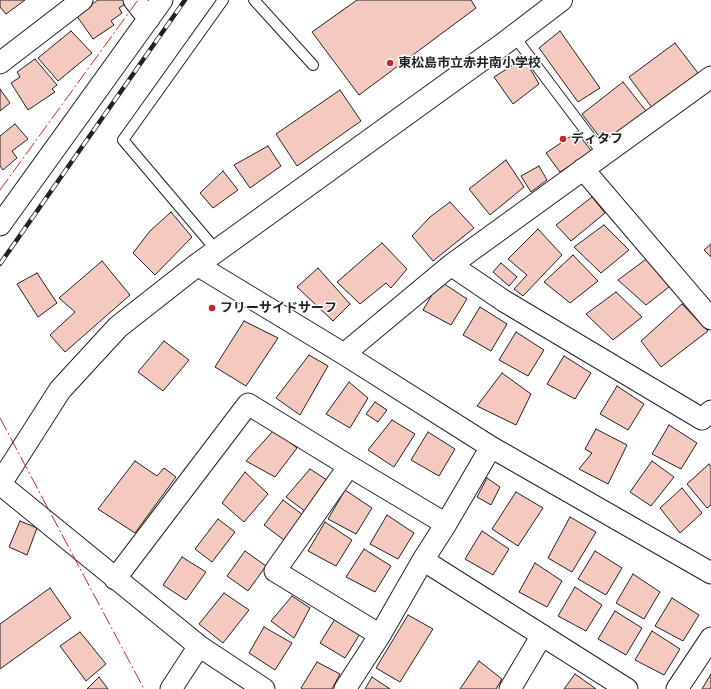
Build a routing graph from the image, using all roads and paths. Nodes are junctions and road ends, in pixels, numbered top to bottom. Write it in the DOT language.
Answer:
graph roads {
  1 [pos="82,0"];
  2 [pos="134,0"];
  3 [pos="162,0"];
  4 [pos="223,0"];
  5 [pos="254,0"];
  6 [pos="561,0"];
  7 [pos="149,19"];
  8 [pos="514,36"];
  9 [pos="0,63"];
  10 [pos="313,65"];
  11 [pos="711,77"];
  12 [pos="603,154"];
  13 [pos="583,169"];
  14 [pos="0,225"];
  15 [pos="217,251"];
  16 [pos="197,265"];
  17 [pos="451,265"];
  18 [pos="711,319"];
  19 [pos="344,354"];
  20 [pos="711,411"];
  21 [pos="491,447"];
  22 [pos="349,466"];
  23 [pos="0,484"];
  24 [pos="446,524"];
  25 [pos="423,560"];
  26 [pos="711,573"];
  27 [pos="115,579"];
  28 [pos="380,635"];
  29 [pos="542,635"];
  30 [pos="711,638"];
  31 [pos="199,646"];
  32 [pos="171,689"];
  33 [pos="264,689"];
  34 [pos="345,689"];
  35 [pos="510,689"];
  36 [pos="628,689"];
  37 [pos="677,689"];
  1 -- 9 [label="street"];
  2 -- 7 [label="street"];
  3 -- 7 [label="street"];
  4 -- 15 [label="lane"];
  5 -- 10 [label="lane"];
  6 -- 8 [label="street"];
  7 -- 14 [label="street"];
  8 -- 12 [label="lane"];
  8 -- 15 [label="street"];
  11 -- 12 [label="street"];
  12 -- 13 [label="street"];
  13 -- 17 [label="street"];
  13 -- 18 [label="street"];
  15 -- 16 [label="street"];
  16 -- 19 [label="street"];
  16 -- 23 [label="street"];
  17 -- 19 [label="street"];
  17 -- 20 [label="street"];
  19 -- 21 [label="street"];
  21 -- 24 [label="street"];
  21 -- 26 [label="street"];
  22 -- 24 [label="street"];
  22 -- 27 [label="street"];
  22 -- 28 [label="street"];
  23 -- 27 [label="street"];
  24 -- 25 [label="street"];
  25 -- 28 [label="street"];
  25 -- 29 [label="street"];
  27 -- 31 [label="street"];
  28 -- 34 [label="street"];
  29 -- 35 [label="street"];
  29 -- 36 [label="street"];
  30 -- 37 [label="street"];
  31 -- 32 [label="street"];
  31 -- 33 [label="street"];
}
